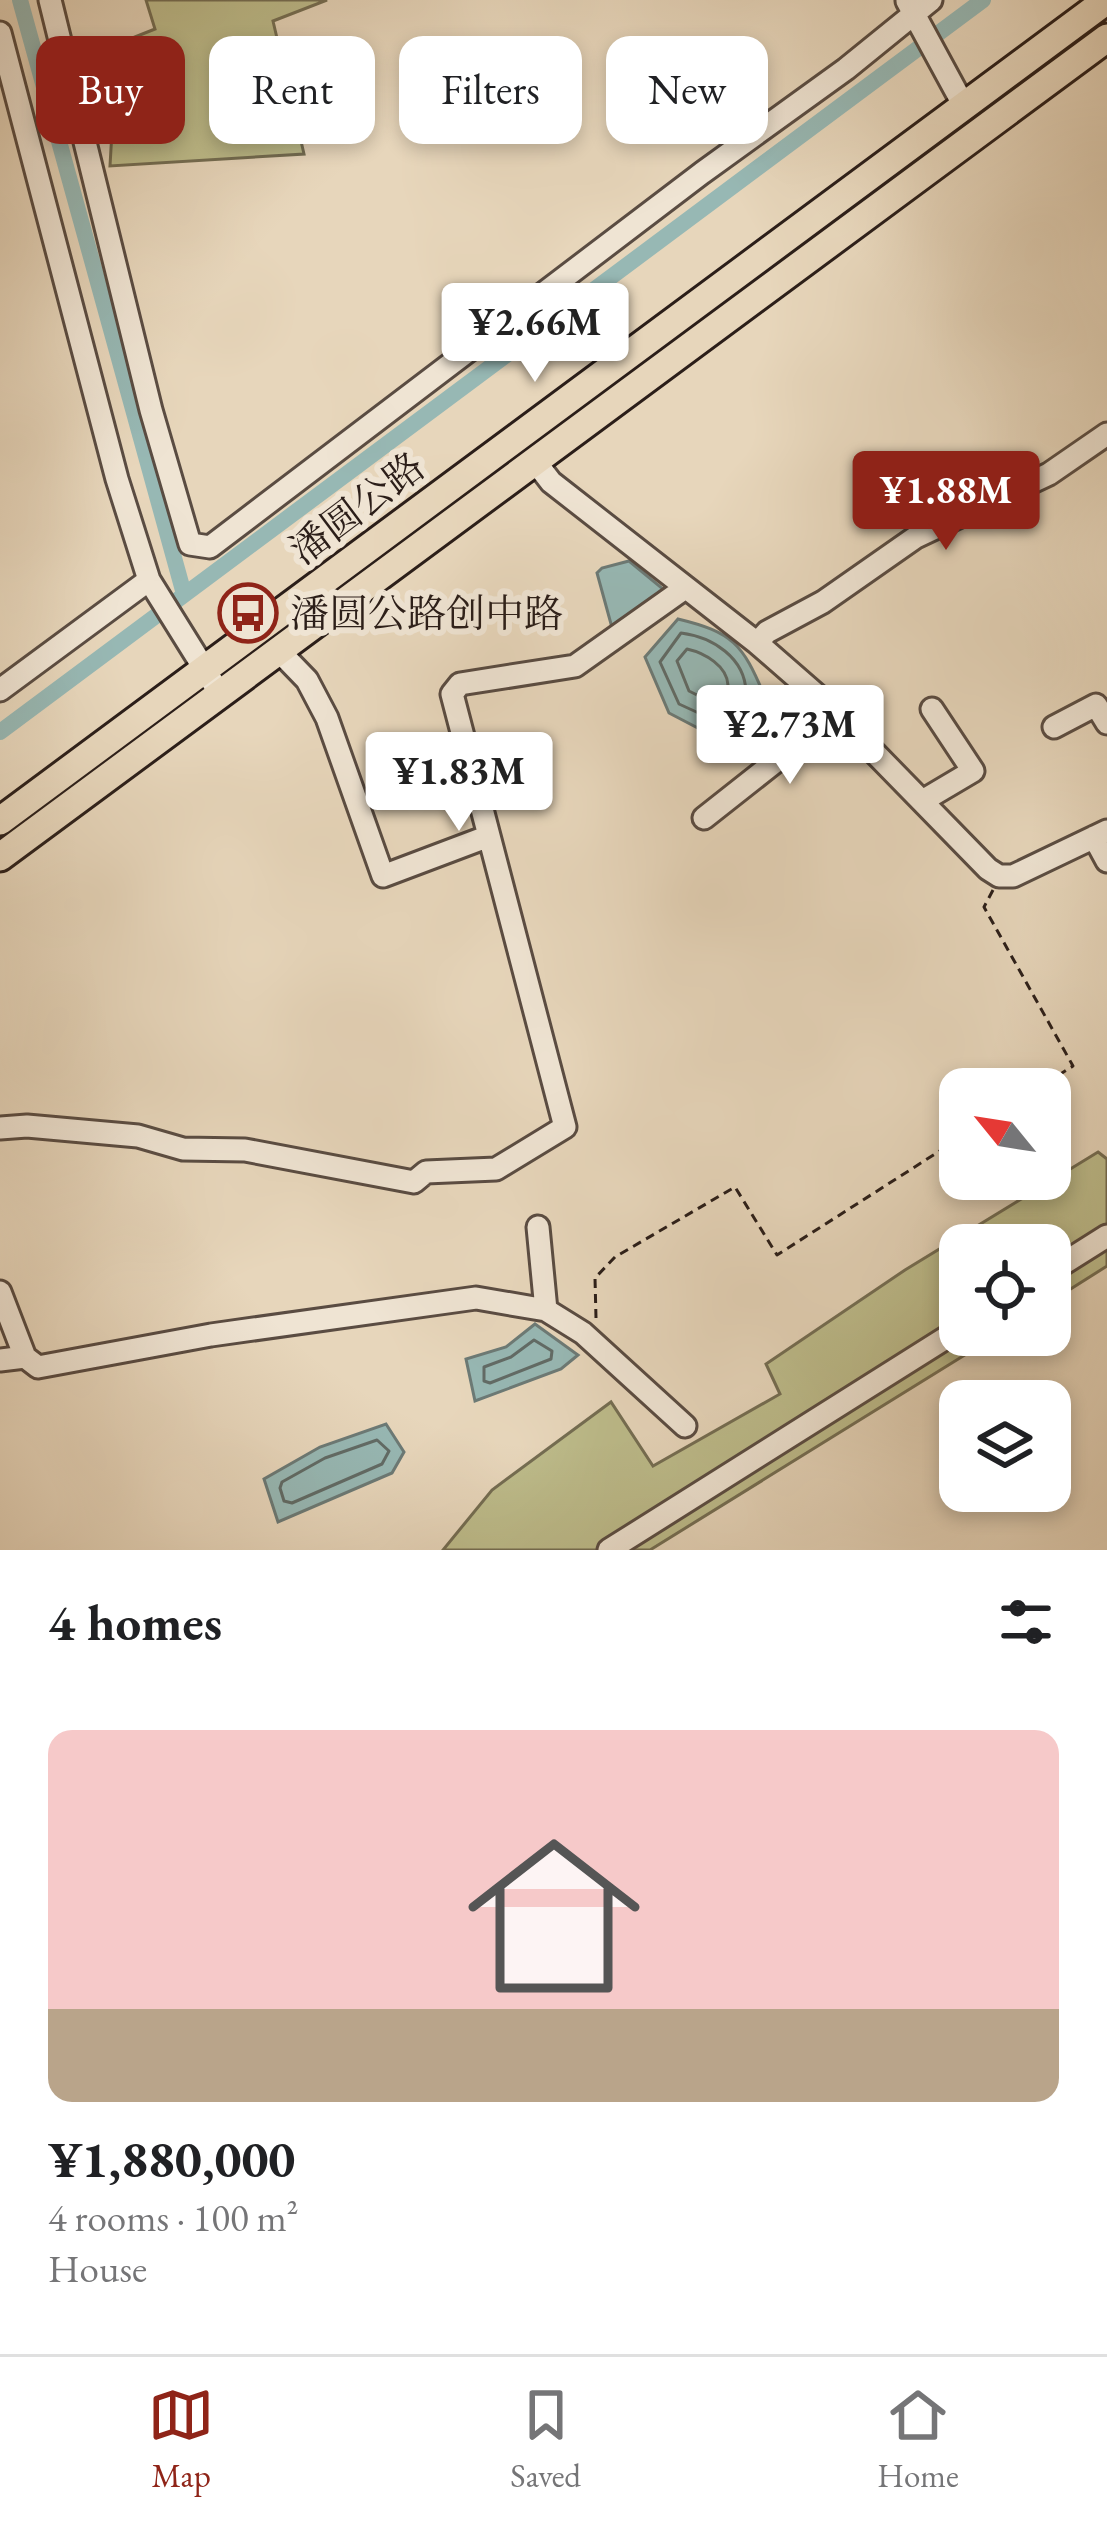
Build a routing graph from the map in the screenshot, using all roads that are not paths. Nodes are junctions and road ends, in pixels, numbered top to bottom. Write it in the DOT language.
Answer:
graph roads {
  1 [pos="50,0"];
  2 [pos="1107,0"];
  3 [pos="916,8"];
  4 [pos="0,34"];
  5 [pos="1107,38"];
  6 [pos="964,106"];
  7 [pos="1107,434"];
  8 [pos="534,460"];
  9 [pos="149,580"];
  10 [pos="686,587"];
  11 [pos="757,643"];
  12 [pos="278,650"];
  13 [pos="203,670"];
  14 [pos="0,690"];
  15 [pos="220,694"];
  16 [pos="827,704"];
  17 [pos="932,709"];
  18 [pos="1107,723"];
  19 [pos="1054,727"];
  20 [pos="924,800"];
  21 [pos="704,818"];
  22 [pos="0,821"];
  23 [pos="1101,834"];
  24 [pos="489,836"];
  25 [pos="0,857"];
  26 [pos="1107,861"];
  27 [pos="0,1128"];
  28 [pos="538,1227"];
  29 [pos="1107,1236"];
  30 [pos="1071,1259"];
  31 [pos="0,1292"];
  32 [pos="546,1310"];
  33 [pos="939,1342"];
  34 [pos="25,1357"];
  35 [pos="0,1360"];
  36 [pos="685,1426"];
  37 [pos="609,1550"];
  1 -- 3 [label="street"];
  2 -- 6 [label="main road, 潘圆公路"];
  3 -- 6 [label="street"];
  4 -- 9 [label="street"];
  5 -- 8 [label="main road, 潘圆公路"];
  6 -- 13 [label="main road, 潘圆公路"];
  7 -- 11 [label="street"];
  8 -- 10 [label="street"];
  8 -- 12 [label="main road, 潘圆公路"];
  9 -- 13 [label="street"];
  9 -- 14 [label="street"];
  10 -- 11 [label="street"];
  10 -- 24 [label="street"];
  11 -- 16 [label="street"];
  12 -- 15 [label="main road, 潘圆公路"];
  12 -- 24 [label="street"];
  13 -- 15 [label="street"];
  13 -- 22 [label="main road, 潘圆公路"];
  15 -- 25 [label="main road, 潘圆公路"];
  16 -- 20 [label="street"];
  16 -- 21 [label="street"];
  17 -- 20 [label="street"];
  18 -- 19 [label="street"];
  20 -- 23 [label="street"];
  23 -- 26 [label="street"];
  24 -- 27 [label="street"];
  28 -- 32 [label="street"];
  29 -- 30 [label="street"];
  31 -- 34 [label="street"];
  32 -- 34 [label="street"];
  32 -- 36 [label="street"];
  33 -- 37 [label="street"];
  34 -- 35 [label="street"];
}
